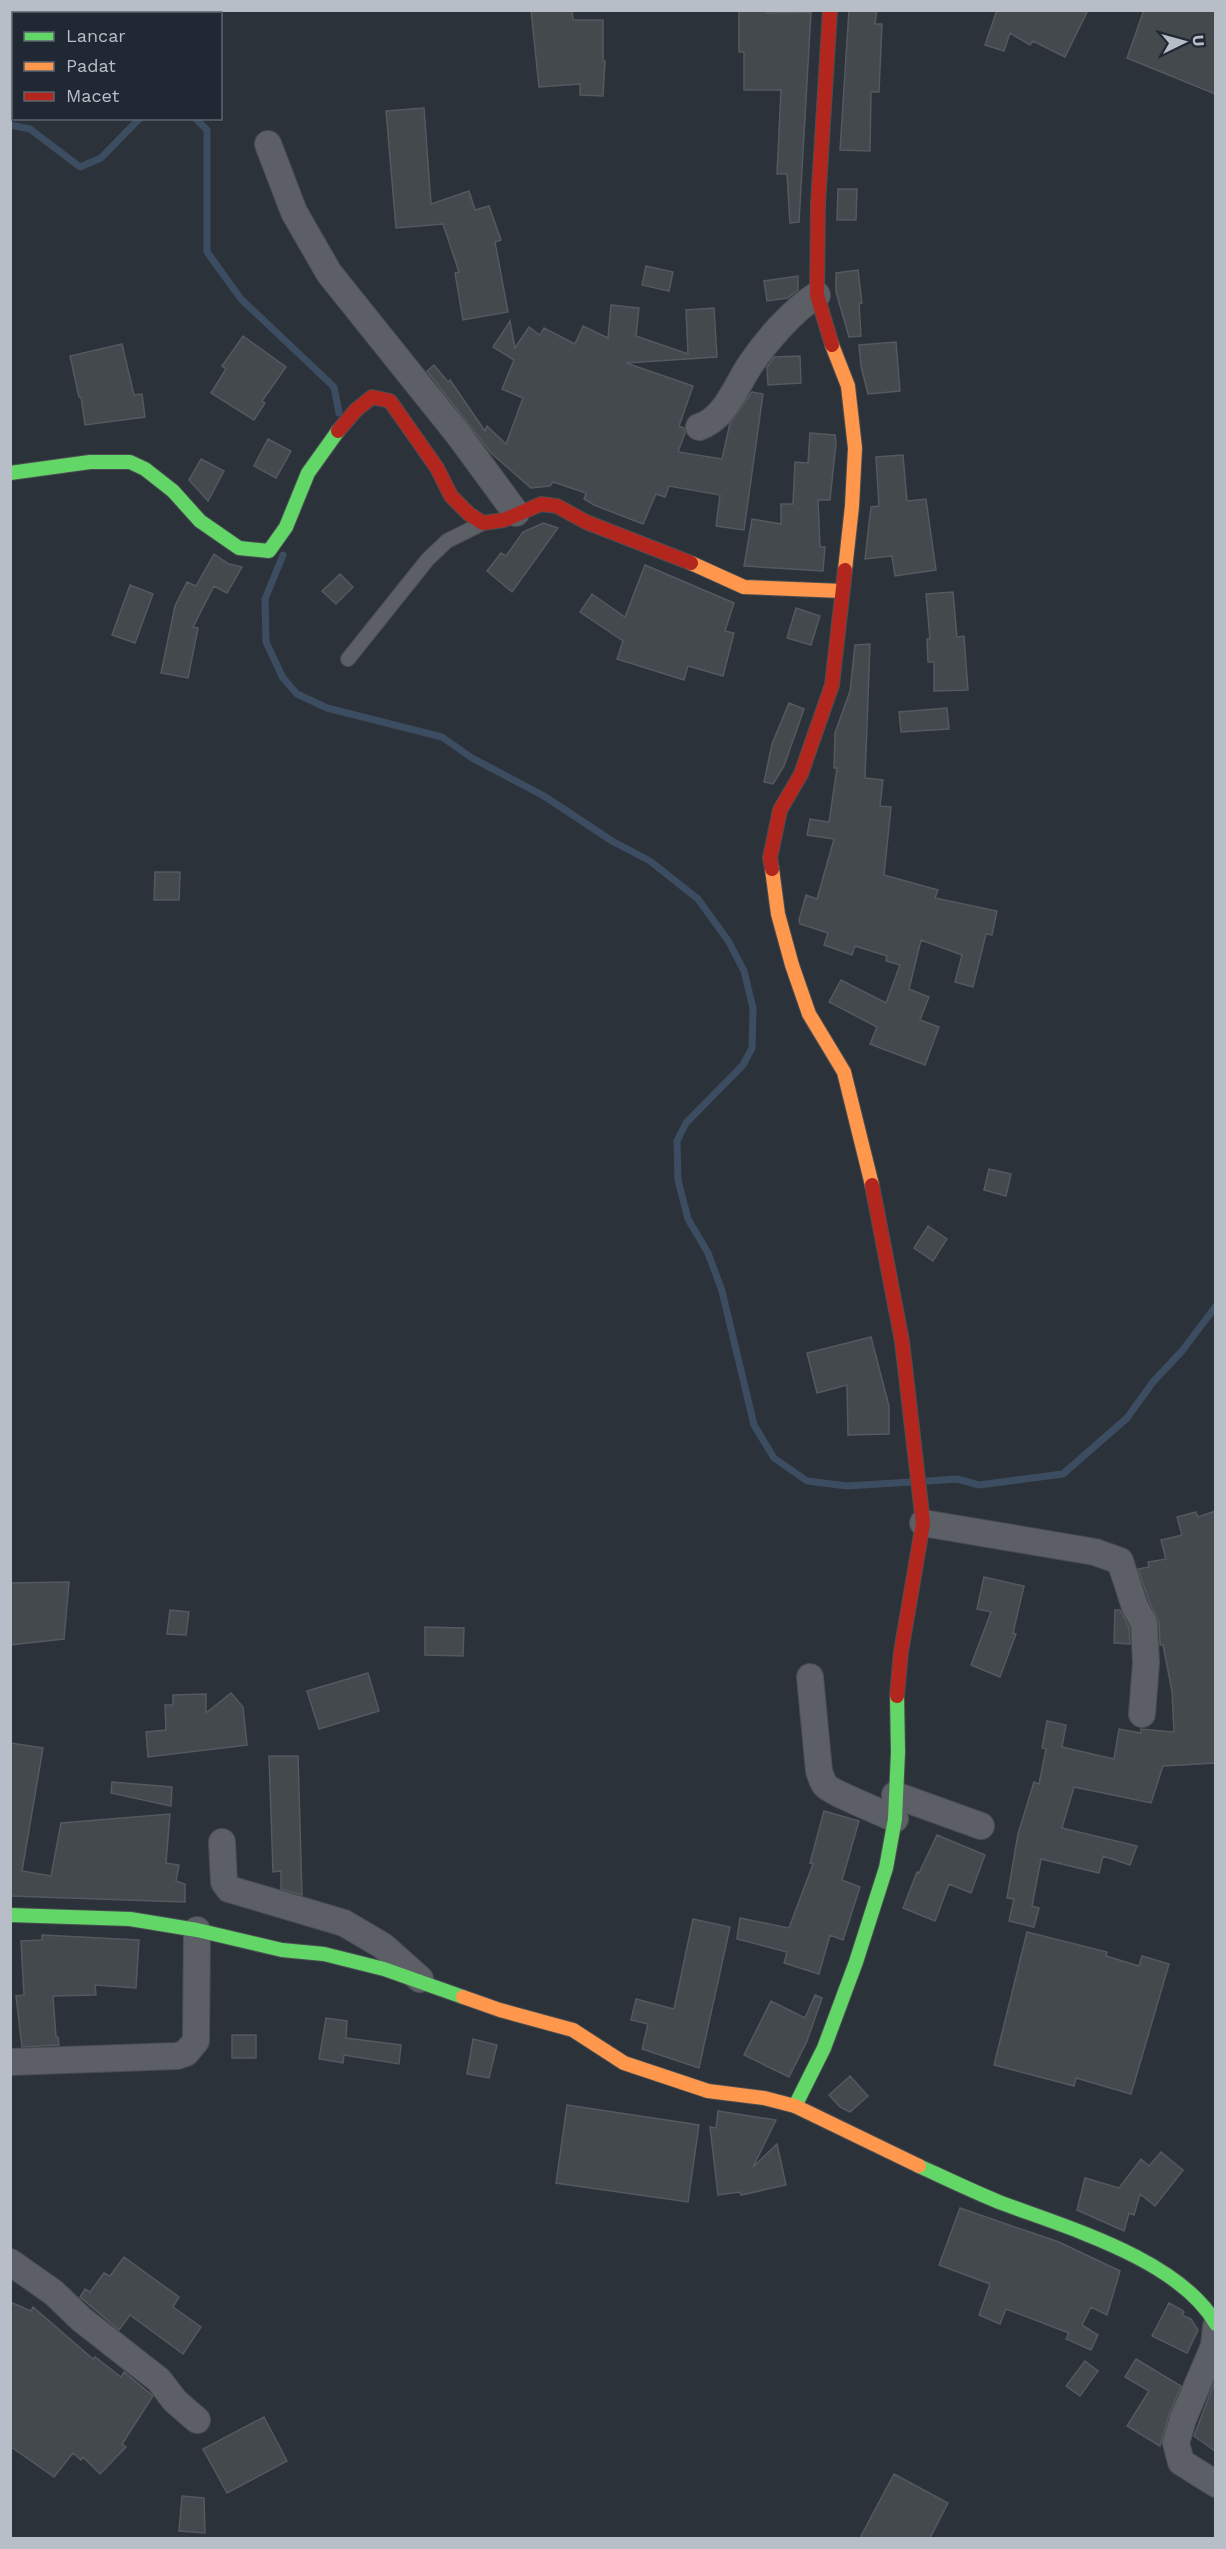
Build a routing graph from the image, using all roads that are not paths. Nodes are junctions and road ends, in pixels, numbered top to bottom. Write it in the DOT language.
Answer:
graph roads {
  1 [pos="830,10"];
  2 [pos="268,144"];
  3 [pos="817,295"];
  4 [pos="699,427"];
  5 [pos="10,472"];
  6 [pos="516,513"];
  7 [pos="483,523"];
  8 [pos="842,591"];
  9 [pos="348,659"];
  10 [pos="923,1523"];
  11 [pos="810,1677"];
  12 [pos="1142,1714"];
  13 [pos="895,1807"];
  14 [pos="981,1826"];
  15 [pos="222,1842"];
  16 [pos="10,1915"];
  17 [pos="197,1930"];
  18 [pos="424,1984"];
  19 [pos="10,2062"];
  20 [pos="795,2106"];
  21 [pos="10,2262"];
  22 [pos="1215,2326"];
  23 [pos="197,2420"];
  24 [pos="1215,2484"];
  1 -- 3 [label="street"];
  2 -- 6 [label="street"];
  3 -- 4 [label="street"];
  3 -- 8 [label="street"];
  5 -- 7 [label="street"];
  6 -- 7 [label="street"];
  6 -- 8 [label="street"];
  7 -- 9 [label="lane"];
  8 -- 10 [label="street"];
  10 -- 12 [label="street"];
  10 -- 13 [label="street"];
  11 -- 13 [label="street"];
  13 -- 14 [label="street"];
  13 -- 20 [label="street"];
  15 -- 18 [label="street"];
  16 -- 17 [label="street"];
  17 -- 18 [label="street"];
  17 -- 19 [label="street"];
  18 -- 20 [label="street"];
  20 -- 22 [label="street"];
  21 -- 23 [label="street"];
  22 -- 24 [label="street"];
}
